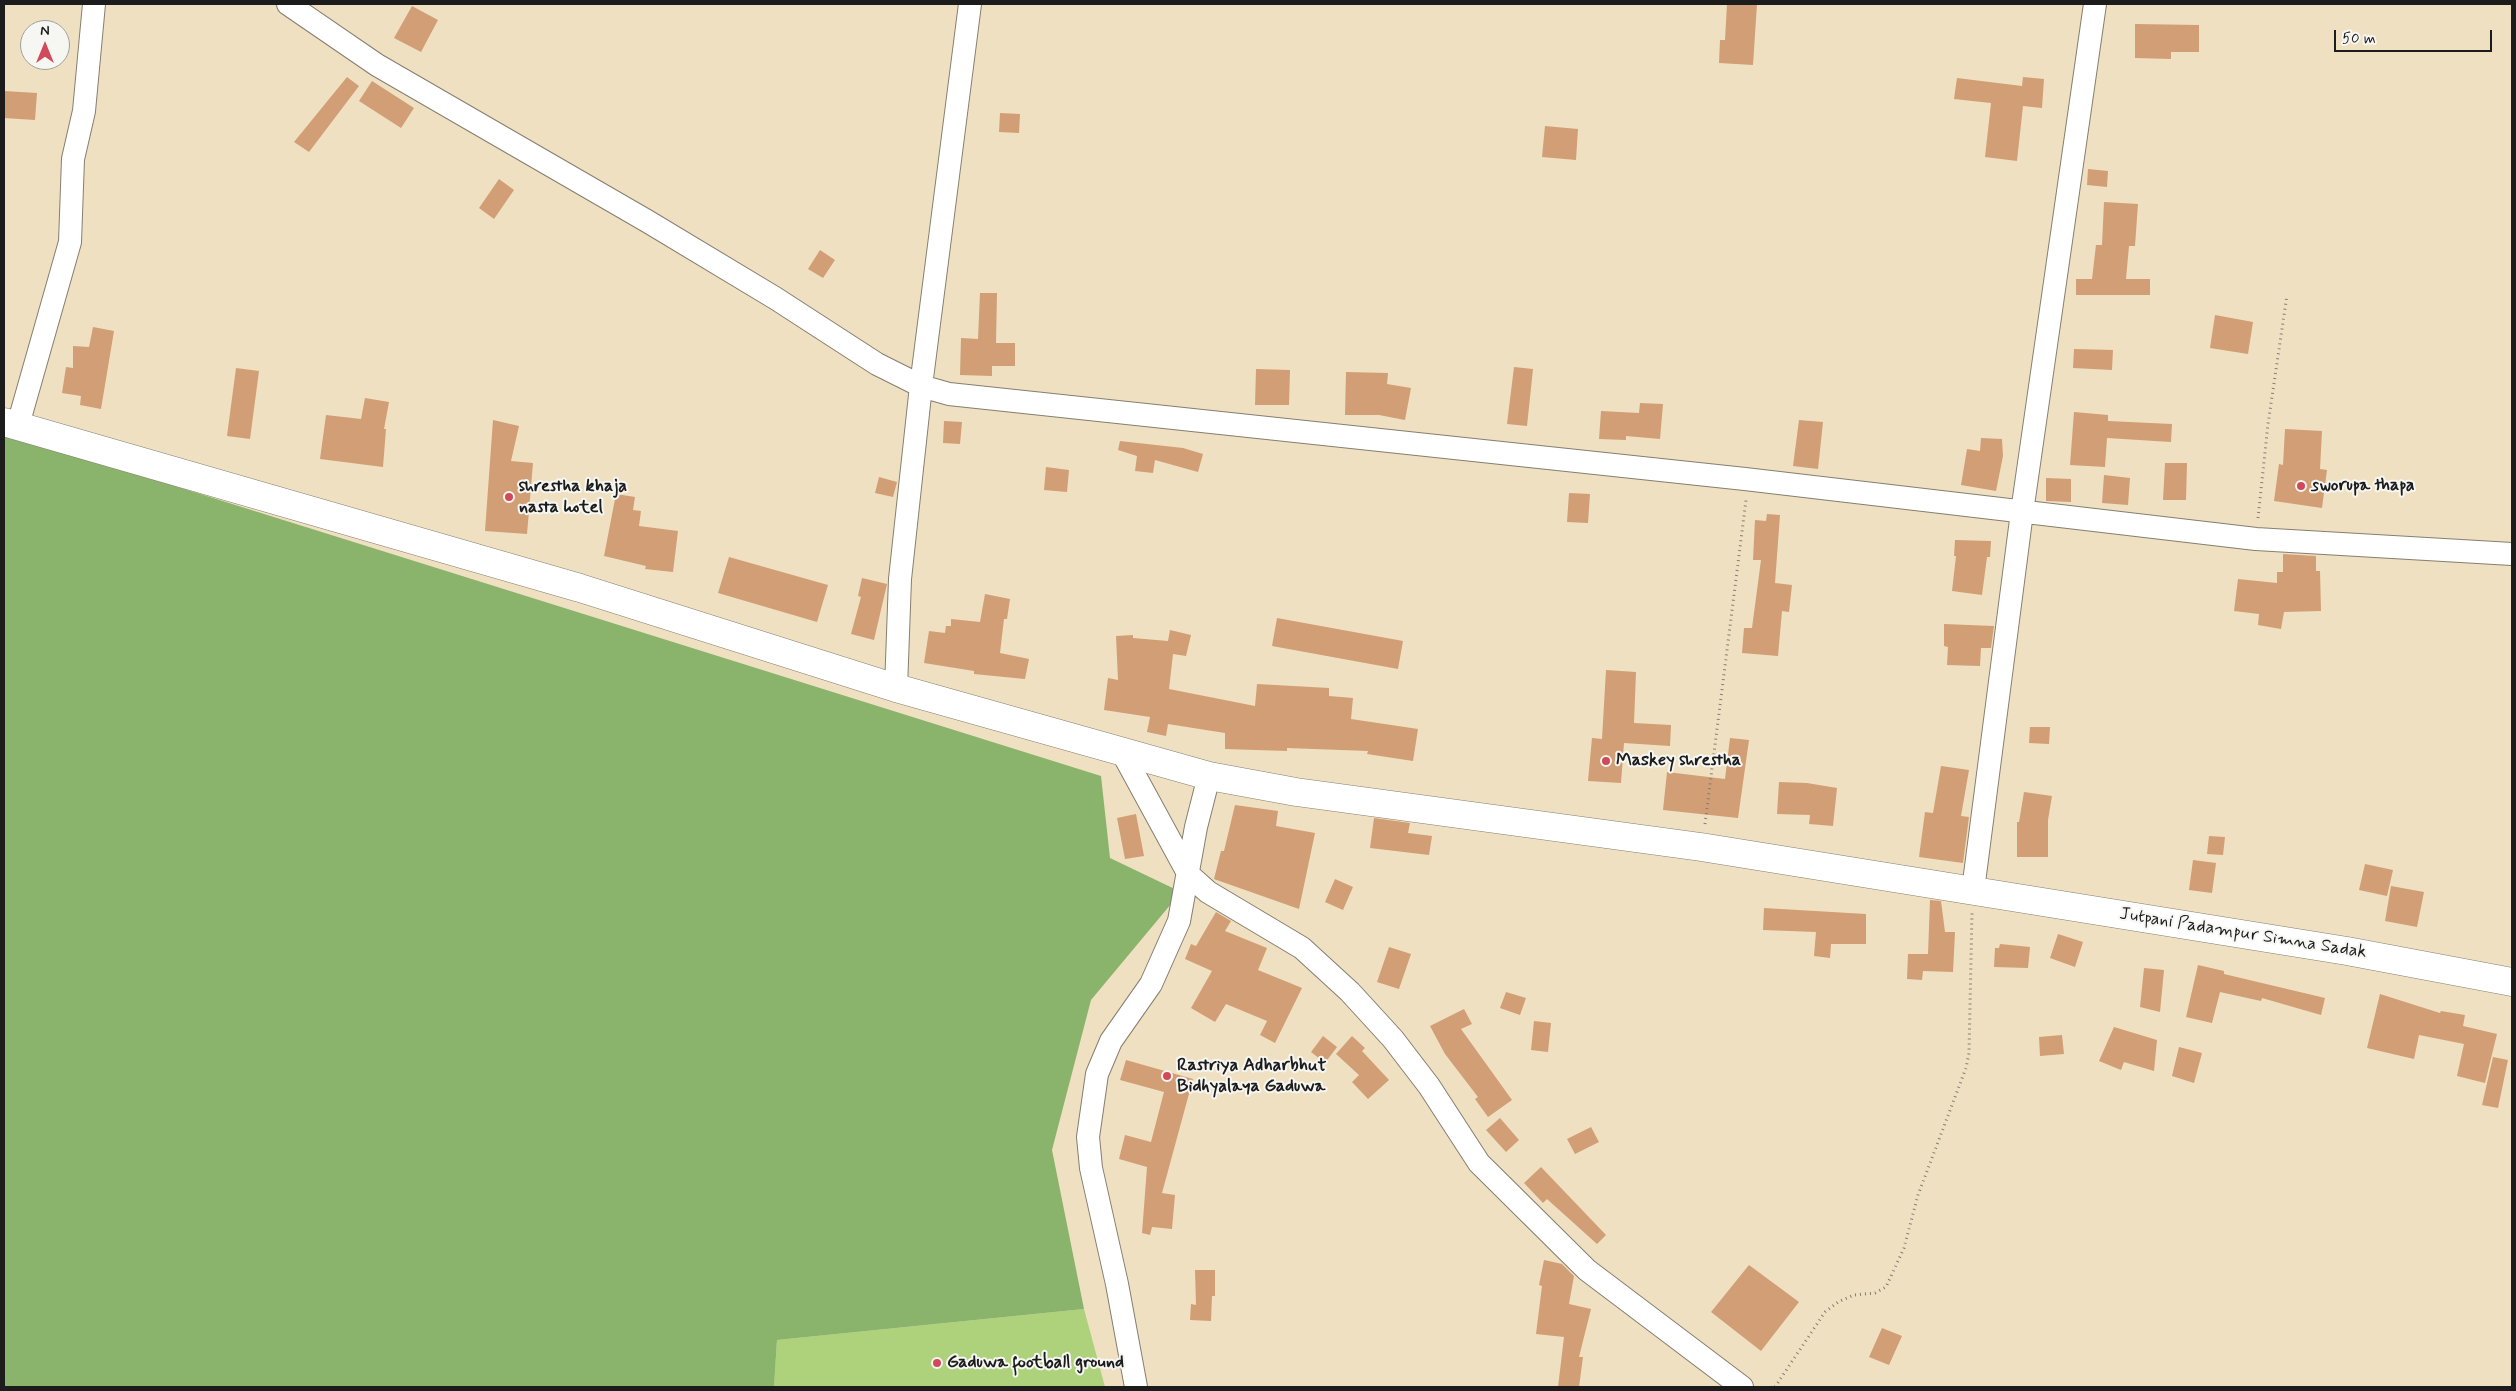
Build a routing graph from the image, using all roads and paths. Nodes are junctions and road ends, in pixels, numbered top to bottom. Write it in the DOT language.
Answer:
graph roads {
  1 [pos="94,4"];
  2 [pos="288,4"];
  3 [pos="970,4"];
  4 [pos="2095,4"];
  5 [pos="2287,295"];
  6 [pos="921,386"];
  7 [pos="11,424"];
  8 [pos="1745,479"];
  9 [pos="2022,512"];
  10 [pos="2256,539"];
  11 [pos="2512,554"];
  12 [pos="896,688"];
  13 [pos="1122,752"];
  14 [pos="1209,776"];
  15 [pos="1701,847"];
  16 [pos="1189,875"];
  17 [pos="1973,890"];
  18 [pos="2512,982"];
  19 [pos="1136,1387"];
  20 [pos="1742,1387"];
  21 [pos="1775,1387"];
  1 -- 7 [label="street"];
  2 -- 6 [label="street"];
  3 -- 6 [label="street"];
  4 -- 9 [label="street"];
  5 -- 10 [label="path"];
  6 -- 8 [label="street"];
  6 -- 12 [label="street"];
  7 -- 12 [label="street, Jutpani Padampur Simna Sadak"];
  8 -- 9 [label="street"];
  8 -- 15 [label="path"];
  9 -- 10 [label="street"];
  9 -- 17 [label="street"];
  10 -- 11 [label="street"];
  12 -- 13 [label="street, Jutpani Padampur Simna Sadak"];
  13 -- 14 [label="street, Jutpani Padampur Simna Sadak"];
  13 -- 16 [label="street"];
  14 -- 15 [label="street, Jutpani Padampur Simna Sadak"];
  14 -- 16 [label="street"];
  15 -- 17 [label="street, Jutpani Padampur Simna Sadak"];
  16 -- 19 [label="street"];
  16 -- 20 [label="street"];
  17 -- 18 [label="street, Jutpani Padampur Simna Sadak"];
  17 -- 21 [label="path"];
}
